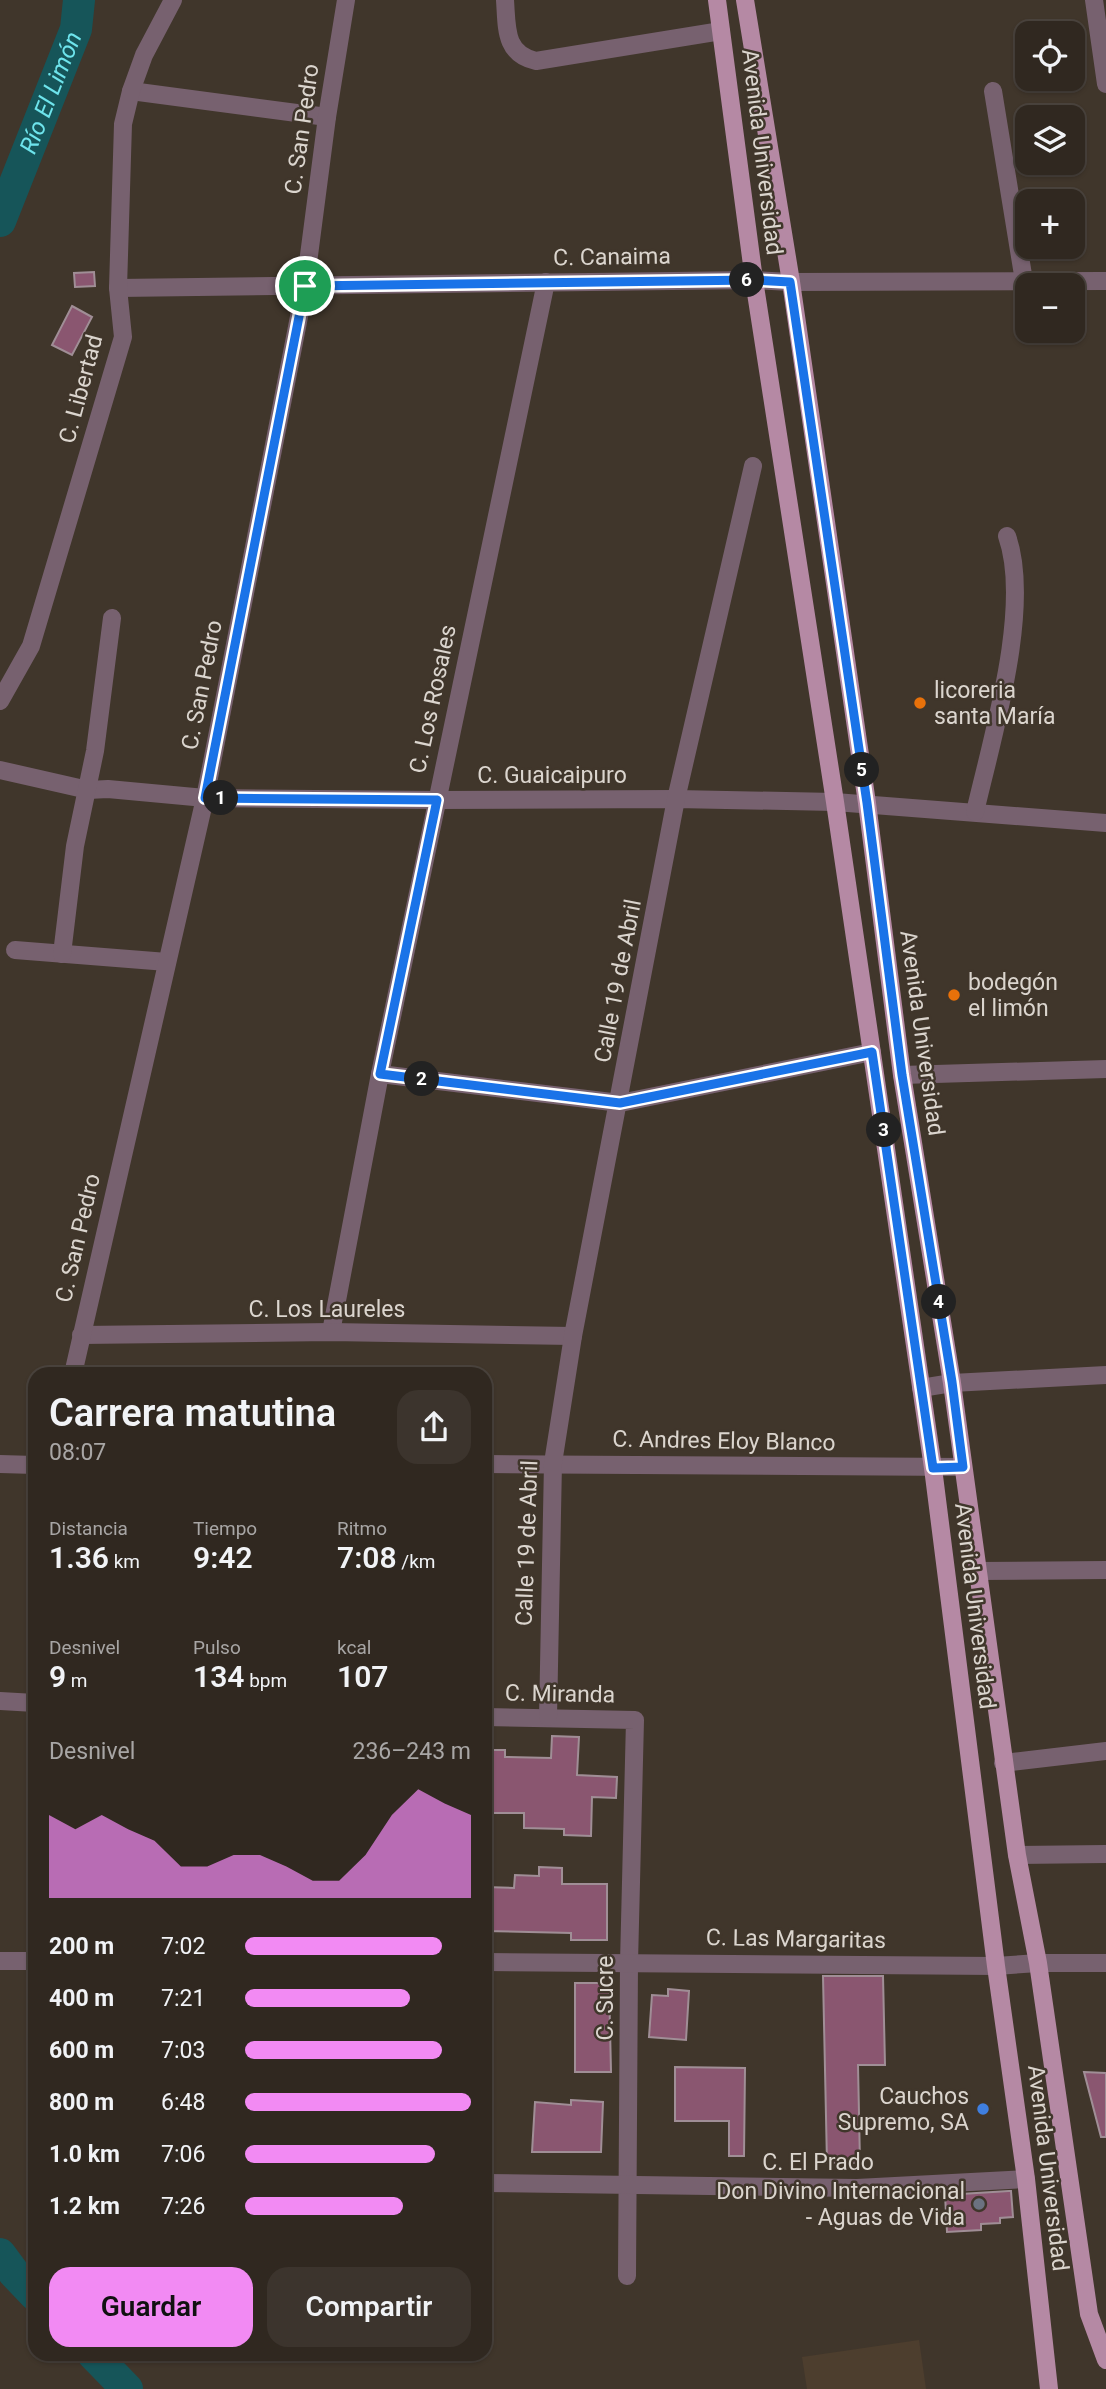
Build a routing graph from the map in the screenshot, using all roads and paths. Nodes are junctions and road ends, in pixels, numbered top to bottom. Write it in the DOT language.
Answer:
graph roads {
  1 [pos="173,0"];
  2 [pos="346,0"];
  3 [pos="505,0"];
  4 [pos="717,0"];
  5 [pos="745,0"];
  6 [pos="1094,0"];
  7 [pos="721,31"];
  8 [pos="1106,84"];
  9 [pos="131,90"];
  10 [pos="993,91"];
  11 [pos="327,117"];
  12 [pos="1023,273"];
  13 [pos="754,280"];
  14 [pos="1015,281"];
  15 [pos="1085,281"];
  16 [pos="1106,281"];
  17 [pos="546,282"];
  18 [pos="790,282"];
  19 [pos="305,286"];
  20 [pos="118,288"];
  21 [pos="753,466"];
  22 [pos="1007,536"];
  23 [pos="112,618"];
  24 [pos="0,701"];
  25 [pos="0,770"];
  26 [pos="88,790"];
  27 [pos="205,798"];
  28 [pos="677,799"];
  29 [pos="437,800"];
  30 [pos="835,802"];
  31 [pos="867,803"];
  32 [pos="975,812"];
  33 [pos="1106,823"];
  34 [pos="15,950"];
  35 [pos="62,954"];
  36 [pos="167,962"];
  37 [pos="872,1052"];
  38 [pos="1106,1069"];
  39 [pos="380,1074"];
  40 [pos="902,1075"];
  41 [pos="620,1103"];
  42 [pos="331,1332"];
  43 [pos="81,1335"];
  44 [pos="573,1336"];
  45 [pos="74,1367"];
  46 [pos="1106,1375"];
  47 [pos="952,1382"];
  48 [pos="921,1388"];
  49 [pos="553,1463"];
  50 [pos="0,1464"];
  51 [pos="492,1464"];
  52 [pos="28,1465"];
  53 [pos="963,1467"];
  54 [pos="933,1468"];
  55 [pos="1106,1570"];
  56 [pos="977,1571"];
  57 [pos="0,1701"];
  58 [pos="28,1703"];
  59 [pos="492,1717"];
  60 [pos="548,1717"];
  61 [pos="635,1720"];
  62 [pos="1106,1751"];
  63 [pos="1003,1763"];
  64 [pos="1106,1854"];
  65 [pos="1017,1855"];
  66 [pos="0,1961"];
  67 [pos="28,1961"];
  68 [pos="492,1962"];
  69 [pos="1038,1962"];
  70 [pos="629,1963"];
  71 [pos="1106,1963"];
  72 [pos="996,1966"];
  73 [pos="1026,2179"];
  74 [pos="492,2183"];
  75 [pos="628,2185"];
  76 [pos="627,2276"];
  77 [pos="1106,2360"];
  78 [pos="1049,2389"];
  1 -- 9 [label="street, C. Libertad"];
  2 -- 11 [label="street, C. San Pedro"];
  3 -- 7 [label="street"];
  4 -- 7 [label="main road, Avenida Universidad"];
  5 -- 18 [label="main road, Avenida Universidad"];
  6 -- 8 [label="street"];
  7 -- 13 [label="main road, Avenida Universidad"];
  9 -- 11 [label="street"];
  9 -- 20 [label="street, C. Libertad"];
  10 -- 12 [label="street"];
  11 -- 19 [label="street, C. San Pedro"];
  13 -- 17 [label="street, C. Canaima"];
  13 -- 18 [label="street, C. Canaima"];
  13 -- 30 [label="main road, Avenida Universidad"];
  14 -- 18 [label="street, C. Canaima"];
  15 -- 16 [label="street, C. Canaima"];
  17 -- 19 [label="street, C. Canaima"];
  17 -- 29 [label="street, C. Los Rosales"];
  18 -- 31 [label="main road, Avenida Universidad"];
  19 -- 20 [label="street, C. Canaima"];
  19 -- 27 [label="street, C. San Pedro"];
  20 -- 24 [label="street, C. Libertad"];
  21 -- 28 [label="street, Calle 19 de Abril"];
  22 -- 32 [label="street"];
  23 -- 26 [label="street"];
  25 -- 26 [label="street, C. Guaicaipuro"];
  26 -- 27 [label="street, C. Guaicaipuro"];
  26 -- 35 [label="street"];
  27 -- 29 [label="street, C. Guaicaipuro"];
  27 -- 36 [label="street, C. San Pedro"];
  28 -- 29 [label="street, C. Guaicaipuro"];
  28 -- 30 [label="street, C. Guaicaipuro"];
  28 -- 41 [label="street, Calle 19 de Abril"];
  29 -- 39 [label="street, C. Los Rosales"];
  30 -- 31 [label="street, C. Guaicaipuro"];
  30 -- 37 [label="main road, Avenida Universidad"];
  31 -- 32 [label="street, C. Guaicaipuro"];
  31 -- 40 [label="main road, Avenida Universidad"];
  32 -- 33 [label="street, C. Guaicaipuro"];
  34 -- 35 [label="street"];
  35 -- 36 [label="street"];
  36 -- 43 [label="street, C. San Pedro"];
  37 -- 41 [label="street"];
  37 -- 48 [label="main road, Avenida Universidad"];
  38 -- 40 [label="street"];
  39 -- 41 [label="street"];
  39 -- 42 [label="street, C. Los Rosales"];
  40 -- 47 [label="main road, Avenida Universidad"];
  41 -- 44 [label="street, Calle 19 de Abril"];
  42 -- 43 [label="street, C. Los Laureles"];
  42 -- 44 [label="street, C. Los Laureles"];
  43 -- 45 [label="street, C. San Pedro"];
  44 -- 49 [label="street, Calle 19 de Abril"];
  46 -- 47 [label="street"];
  47 -- 48 [label="street"];
  47 -- 53 [label="main road, Avenida Universidad"];
  48 -- 54 [label="main road, Avenida Universidad"];
  49 -- 51 [label="street, C. Andres Eloy Blanco"];
  49 -- 54 [label="street, C. Andres Eloy Blanco"];
  49 -- 60 [label="street, Calle 19 de Abril"];
  50 -- 52 [label="street"];
  53 -- 54 [label="street, C. Andres Eloy Blanco"];
  53 -- 56 [label="main road, Avenida Universidad"];
  54 -- 72 [label="main road, Avenida Universidad"];
  55 -- 56 [label="street"];
  56 -- 63 [label="main road, Avenida Universidad"];
  57 -- 58 [label="street"];
  59 -- 60 [label="street, C. Miranda"];
  60 -- 61 [label="street, C. Miranda"];
  61 -- 70 [label="street, C. Sucre"];
  62 -- 63 [label="street"];
  63 -- 65 [label="main road, Avenida Universidad"];
  64 -- 65 [label="street"];
  65 -- 69 [label="main road, Avenida Universidad"];
  66 -- 67 [label="street"];
  68 -- 70 [label="street, C. Las Margaritas"];
  69 -- 71 [label="street, C. Las Margaritas"];
  69 -- 72 [label="street, C. Las Margaritas"];
  69 -- 77 [label="main road, Avenida Universidad"];
  70 -- 72 [label="street, C. Las Margaritas"];
  70 -- 75 [label="street, C. Sucre"];
  72 -- 73 [label="main road, Avenida Universidad"];
  73 -- 75 [label="street, C. El Prado"];
  73 -- 78 [label="main road, Avenida Universidad"];
  74 -- 75 [label="street, C. El Prado"];
  75 -- 76 [label="street, C. Sucre"];
}
